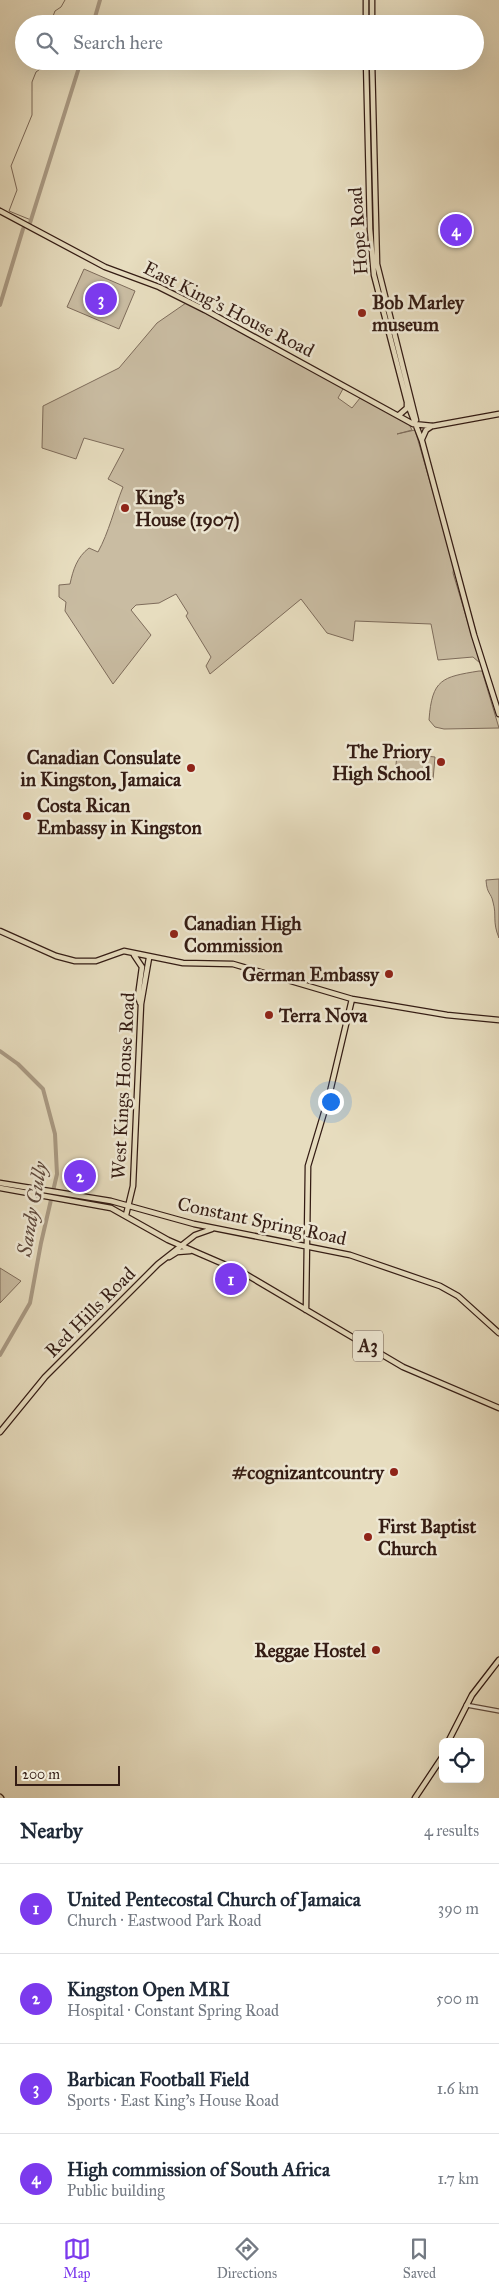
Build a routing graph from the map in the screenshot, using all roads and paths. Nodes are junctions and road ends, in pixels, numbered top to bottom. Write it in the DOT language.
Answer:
graph roads {
  1 [pos="366,0"];
  2 [pos="372,0"];
  3 [pos="366,15"];
  4 [pos="372,15"];
  5 [pos="366,70"];
  6 [pos="372,70"];
  7 [pos="0,210"];
  8 [pos="407,402"];
  9 [pos="499,414"];
  10 [pos="398,415"];
  11 [pos="416,424"];
  12 [pos="433,426"];
  13 [pos="422,441"];
  14 [pos="499,714"];
  15 [pos="0,931"];
  16 [pos="132,953"];
  17 [pos="149,958"];
  18 [pos="352,999"];
  19 [pos="141,1004"];
  20 [pos="499,1020"];
  21 [pos="0,1182"];
  22 [pos="133,1186"];
  23 [pos="0,1188"];
  24 [pos="91,1197"];
  25 [pos="130,1205"];
  26 [pos="126,1215"];
  27 [pos="213,1228"];
  28 [pos="168,1240"];
  29 [pos="306,1245"];
  30 [pos="181,1246"];
  31 [pos="204,1254"];
  32 [pos="164,1261"];
  33 [pos="306,1310"];
  34 [pos="499,1333"];
  35 [pos="499,1408"];
  36 [pos="0,1432"];
  37 [pos="499,1660"];
  38 [pos="466,1706"];
  39 [pos="499,1712"];
  40 [pos="450,1738"];
  41 [pos="439,1762"];
  42 [pos="415,1798"];
  1 -- 3 [label="main road"];
  2 -- 4 [label="main road"];
  5 -- 8 [label="main road, Hope Road"];
  6 -- 11 [label="main road, Hope Road"];
  7 -- 10 [label="main road, East King's House Road"];
  8 -- 10 [label="main road"];
  8 -- 11 [label="main road, Hope Road"];
  9 -- 12 [label="main road, East King's House Road"];
  10 -- 11 [label="main road, East King's House Road"];
  11 -- 12 [label="main road, East King's House Road"];
  11 -- 13 [label="main road, Hope Road"];
  12 -- 13 [label="main road"];
  13 -- 14 [label="main road, Hope Road"];
  15 -- 16 [label="main road"];
  16 -- 17 [label="main road"];
  16 -- 19 [label="main road"];
  17 -- 18 [label="main road"];
  17 -- 19 [label="main road, West Kings House Road"];
  18 -- 20 [label="main road"];
  18 -- 29 [label="main road"];
  19 -- 22 [label="main road, West Kings House Road"];
  21 -- 24 [label="main road, Constant Spring Road"];
  22 -- 24 [label="main road"];
  22 -- 25 [label="main road, West Kings House Road"];
  23 -- 26 [label="main road, A3"];
  24 -- 25 [label="main road, Constant Spring Road"];
  25 -- 26 [label="main road, West Kings House Road"];
  25 -- 27 [label="main road, Constant Spring Road"];
  26 -- 28 [label="main road, A3"];
  27 -- 29 [label="main road, Constant Spring Road"];
  27 -- 30 [label="main road, Red Hills Road"];
  28 -- 30 [label="main road, A3"];
  28 -- 32 [label="main road"];
  29 -- 33 [label="main road"];
  29 -- 34 [label="main road, Constant Spring Road"];
  30 -- 31 [label="main road, A3"];
  30 -- 32 [label="main road, Red Hills Road"];
  31 -- 32 [label="main road"];
  31 -- 33 [label="main road, A3"];
  32 -- 36 [label="main road, Red Hills Road"];
  33 -- 35 [label="main road, A3"];
  37 -- 38 [label="main road"];
  38 -- 39 [label="street"];
  38 -- 40 [label="main road"];
  41 -- 42 [label="main road"];
}
